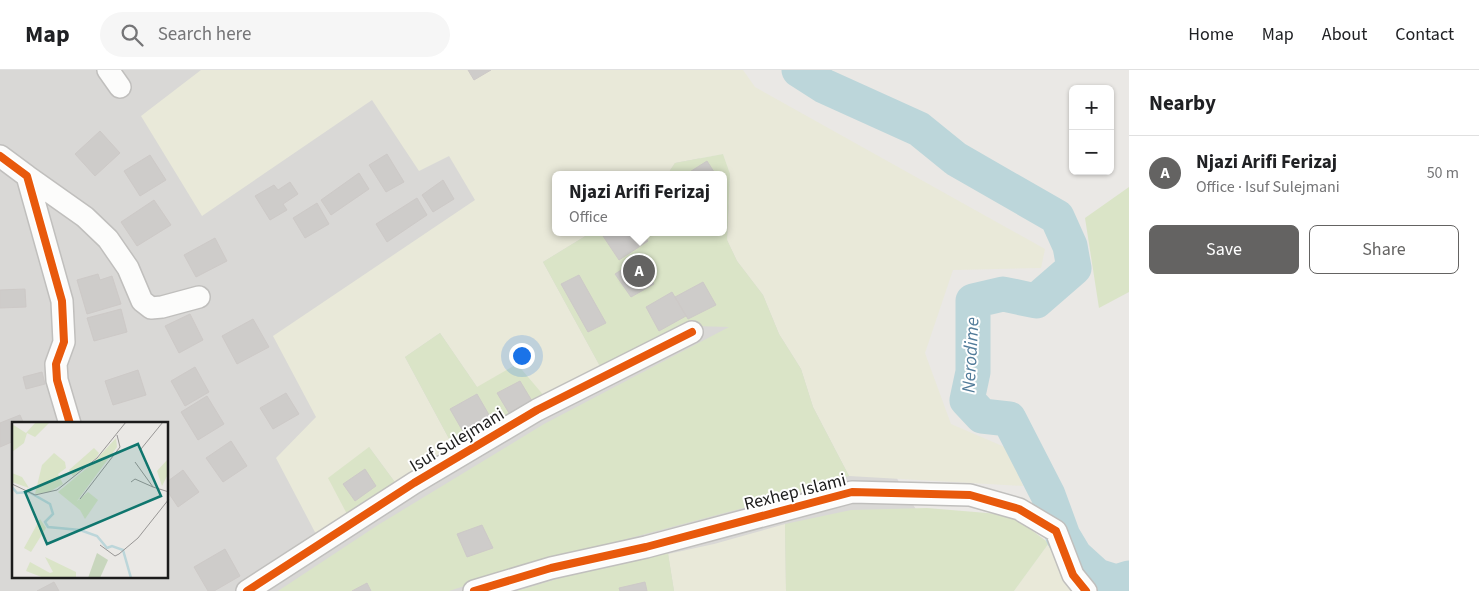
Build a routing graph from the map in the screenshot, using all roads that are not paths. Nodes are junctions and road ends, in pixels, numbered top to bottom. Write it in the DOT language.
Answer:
graph roads {
  1 [pos="0,156"];
  2 [pos="27,176"];
  3 [pos="199,297"];
  4 [pos="692,332"];
  5 [pos="69,422"];
  6 [pos="247,591"];
  7 [pos="474,591"];
  8 [pos="1086,591"];
  1 -- 2 [label="street"];
  2 -- 3 [label="street"];
  2 -- 5 [label="street"];
  4 -- 6 [label="street, Isuf Sulejmani"];
  7 -- 8 [label="street, Rexhep Islami"];
}
